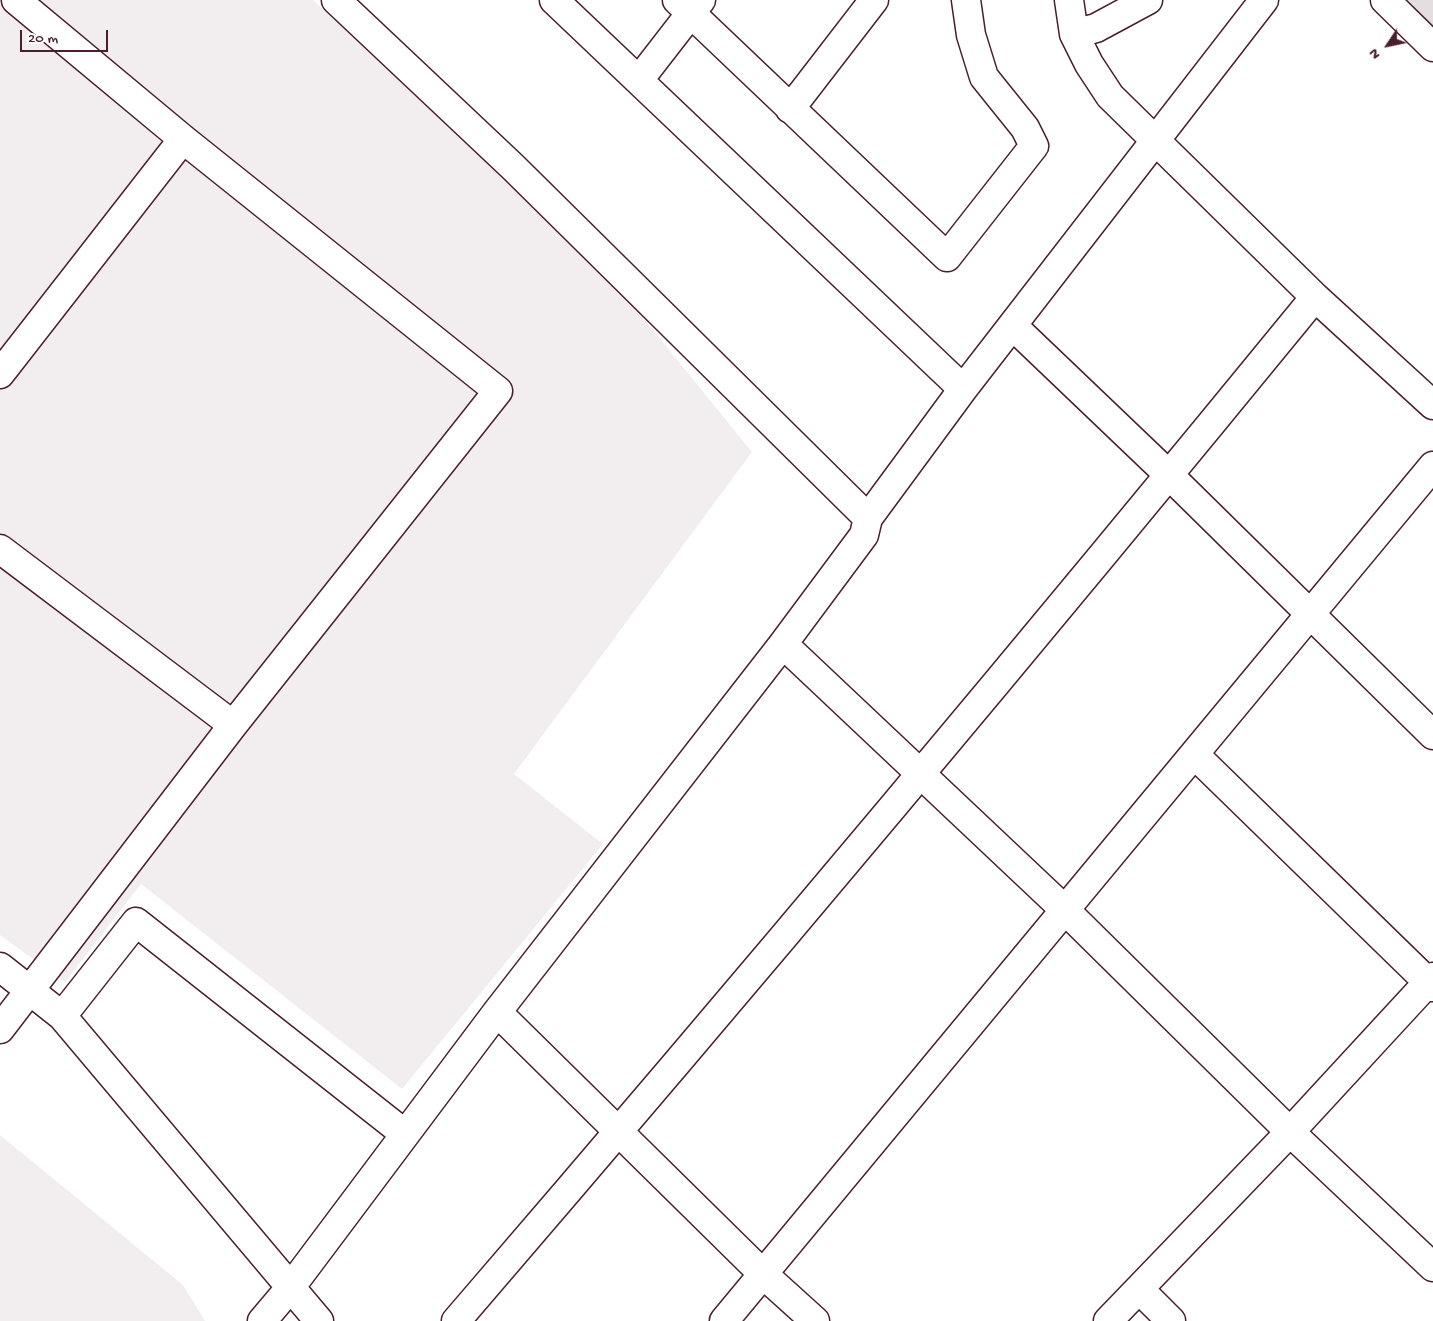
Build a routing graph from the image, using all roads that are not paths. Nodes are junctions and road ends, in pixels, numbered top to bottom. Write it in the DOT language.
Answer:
graph roads {
  1 [pos="16,0"];
  2 [pos="336,0"];
  3 [pos="554,0"];
  4 [pos="874,0"];
  5 [pos="966,0"];
  6 [pos="1069,0"];
  7 [pos="1148,0"];
  8 [pos="1264,0"];
  9 [pos="1385,0"];
  10 [pos="689,4"];
  11 [pos="1074,34"];
  12 [pos="1433,47"];
  13 [pos="639,80"];
  14 [pos="790,109"];
  15 [pos="183,139"];
  16 [pos="1156,140"];
  17 [pos="1315,297"];
  18 [pos="1013,326"];
  19 [pos="0,374"];
  20 [pos="963,389"];
  21 [pos="1433,405"];
  22 [pos="1433,466"];
  23 [pos="1169,475"];
  24 [pos="868,518"];
  25 [pos="0,549"];
  26 [pos="1310,615"];
  27 [pos="783,644"];
  28 [pos="233,726"];
  29 [pos="1433,735"];
  30 [pos="1195,755"];
  31 [pos="920,773"];
  32 [pos="1066,911"];
  33 [pos="0,967"];
  34 [pos="1431,982"];
  35 [pos="30,989"];
  36 [pos="497,1012"];
  37 [pos="62,1016"];
  38 [pos="0,1029"];
  39 [pos="1290,1132"];
  40 [pos="618,1133"];
  41 [pos="405,1134"];
  42 [pos="1433,1267"];
  43 [pos="763,1274"];
  44 [pos="290,1288"];
  45 [pos="1138,1289"];
  46 [pos="262,1321"];
  47 [pos="319,1321"];
  48 [pos="456,1321"];
  49 [pos="724,1321"];
  50 [pos="815,1321"];
  51 [pos="1108,1321"];
  52 [pos="1172,1321"];
  1 -- 15 [label="street"];
  2 -- 24 [label="street"];
  3 -- 13 [label="street"];
  4 -- 14 [label="street"];
  5 -- 14 [label="street"];
  6 -- 11 [label="street"];
  7 -- 11 [label="street"];
  8 -- 16 [label="street"];
  9 -- 12 [label="street"];
  10 -- 13 [label="street"];
  10 -- 14 [label="street"];
  11 -- 16 [label="street"];
  13 -- 20 [label="street"];
  15 -- 19 [label="street"];
  15 -- 28 [label="street"];
  16 -- 17 [label="street"];
  16 -- 18 [label="street"];
  17 -- 21 [label="street"];
  17 -- 23 [label="street"];
  18 -- 20 [label="street"];
  18 -- 23 [label="street"];
  20 -- 24 [label="street"];
  22 -- 26 [label="street"];
  23 -- 26 [label="street"];
  23 -- 31 [label="street"];
  24 -- 27 [label="street"];
  25 -- 28 [label="street"];
  26 -- 29 [label="street"];
  26 -- 30 [label="street"];
  27 -- 31 [label="street"];
  27 -- 36 [label="street"];
  28 -- 35 [label="street"];
  30 -- 32 [label="street"];
  30 -- 34 [label="street"];
  31 -- 32 [label="street"];
  31 -- 40 [label="street"];
  32 -- 39 [label="street"];
  32 -- 43 [label="street"];
  33 -- 35 [label="street"];
  34 -- 39 [label="street"];
  35 -- 37 [label="street"];
  35 -- 38 [label="street"];
  36 -- 40 [label="street"];
  36 -- 41 [label="street"];
  37 -- 41 [label="street"];
  37 -- 44 [label="street"];
  39 -- 42 [label="street"];
  39 -- 45 [label="street"];
  40 -- 43 [label="street"];
  40 -- 48 [label="street"];
  41 -- 44 [label="street"];
  43 -- 49 [label="street"];
  43 -- 50 [label="street"];
  44 -- 46 [label="street"];
  44 -- 47 [label="street"];
  45 -- 51 [label="street"];
  45 -- 52 [label="street"];
}
